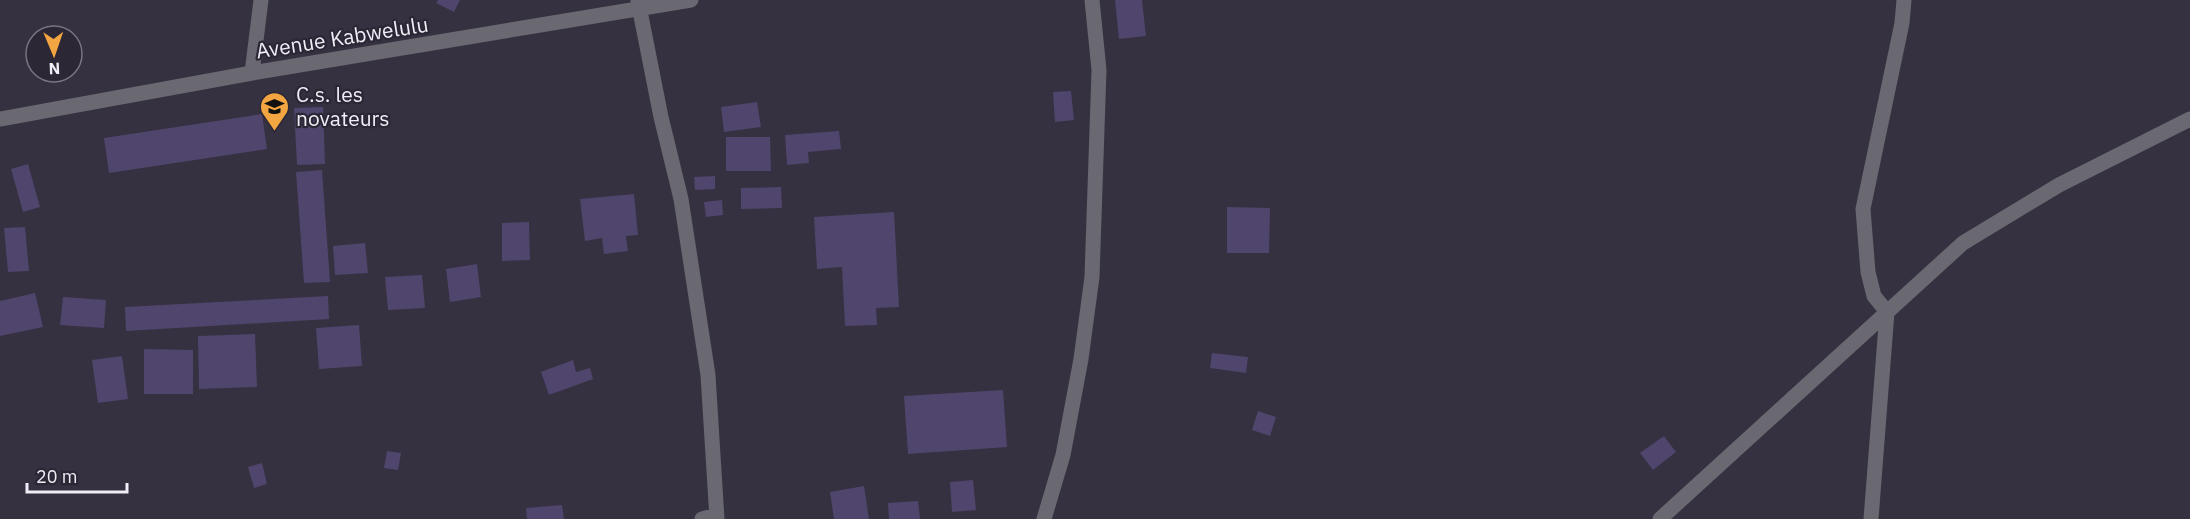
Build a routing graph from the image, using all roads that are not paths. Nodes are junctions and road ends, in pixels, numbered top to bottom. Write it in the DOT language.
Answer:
graph roads {
  1 [pos="261,0"];
  2 [pos="691,0"];
  3 [pos="1092,0"];
  4 [pos="1904,0"];
  5 [pos="639,5"];
  6 [pos="252,74"];
  7 [pos="0,119"];
  8 [pos="2190,119"];
  9 [pos="1887,312"];
  10 [pos="712,518"];
  11 [pos="1044,519"];
  12 [pos="1660,519"];
  13 [pos="1871,519"];
  1 -- 6 [label="street"];
  2 -- 5 [label="street, Avenue Kabwelulu"];
  3 -- 11 [label="street"];
  4 -- 9 [label="street"];
  5 -- 6 [label="street, Avenue Kabwelulu"];
  5 -- 10 [label="street"];
  6 -- 7 [label="street, Avenue Kabwelulu"];
  8 -- 9 [label="street"];
  9 -- 12 [label="street"];
  9 -- 13 [label="street"];
}
